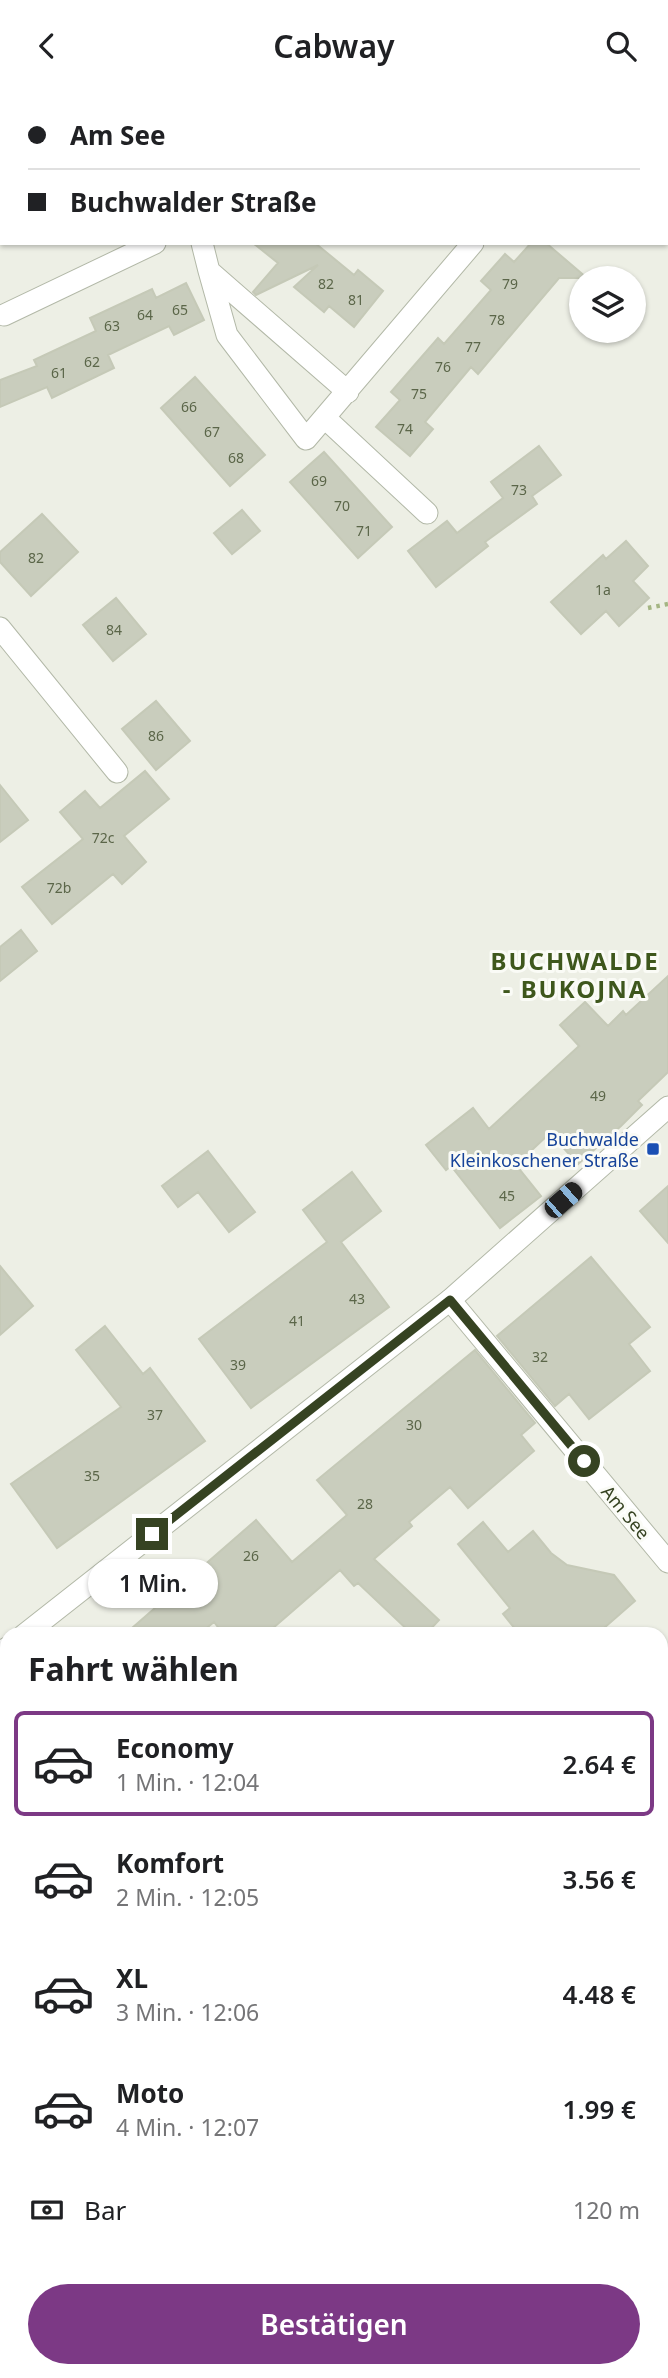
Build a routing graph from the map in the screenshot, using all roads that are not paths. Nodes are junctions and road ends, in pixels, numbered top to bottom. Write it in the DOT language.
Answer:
graph roads {
  1 [pos="202,245"];
  2 [pos="471,245"];
  3 [pos="144,246"];
  4 [pos="209,271"];
  5 [pos="5,315"];
  6 [pos="348,392"];
  7 [pos="325,418"];
  8 [pos="427,513"];
  9 [pos="0,628"];
  10 [pos="117,772"];
  11 [pos="668,1107"];
  12 [pos="450,1300"];
  13 [pos="668,1562"];
  14 [pos="34,1627"];
  1 -- 4 [label="street"];
  2 -- 6 [label="street"];
  3 -- 5 [label="street"];
  4 -- 6 [label="street"];
  4 -- 7 [label="street"];
  6 -- 7 [label="street"];
  7 -- 8 [label="street"];
  9 -- 10 [label="street"];
  11 -- 12 [label="street"];
  12 -- 13 [label="street, Am See"];
  12 -- 14 [label="street"];
}
